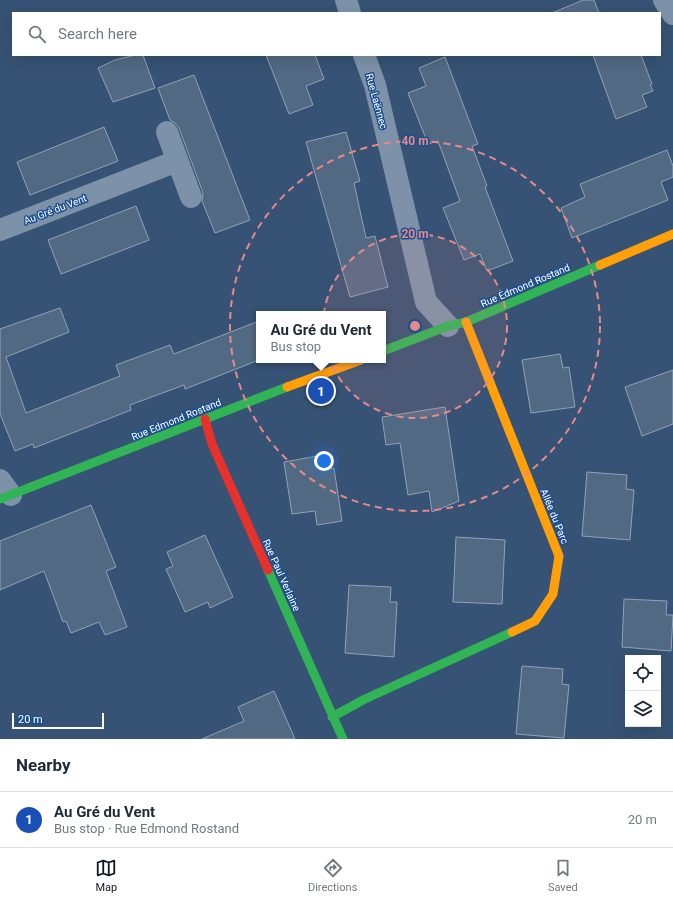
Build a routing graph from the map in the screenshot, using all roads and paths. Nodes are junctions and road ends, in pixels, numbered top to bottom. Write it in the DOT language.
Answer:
graph roads {
  1 [pos="346,0"];
  2 [pos="664,0"];
  3 [pos="350,12"];
  4 [pos="673,14"];
  5 [pos="364,56"];
  6 [pos="167,132"];
  7 [pos="177,161"];
  8 [pos="191,198"];
  9 [pos="0,230"];
  10 [pos="673,234"];
  11 [pos="457,324"];
  12 [pos="386,350"];
  13 [pos="353,363"];
  14 [pos="205,420"];
  15 [pos="4,491"];
  16 [pos="332,717"];
  17 [pos="343,739"];
  1 -- 3 [label="street"];
  2 -- 4 [label="street"];
  5 -- 11 [label="street, Rue Laënnec"];
  6 -- 7 [label="street"];
  7 -- 8 [label="street"];
  7 -- 9 [label="street, Au Gré du Vent"];
  10 -- 11 [label="street, Rue Edmond Rostand"];
  11 -- 12 [label="street, Rue Edmond Rostand"];
  11 -- 16 [label="street, Allée du Parc"];
  13 -- 14 [label="street, Rue Edmond Rostand"];
  14 -- 15 [label="street, Rue Edmond Rostand"];
  14 -- 16 [label="street, Rue Paul Verlaine"];
  16 -- 17 [label="street, Rue Paul Verlaine"];
}
